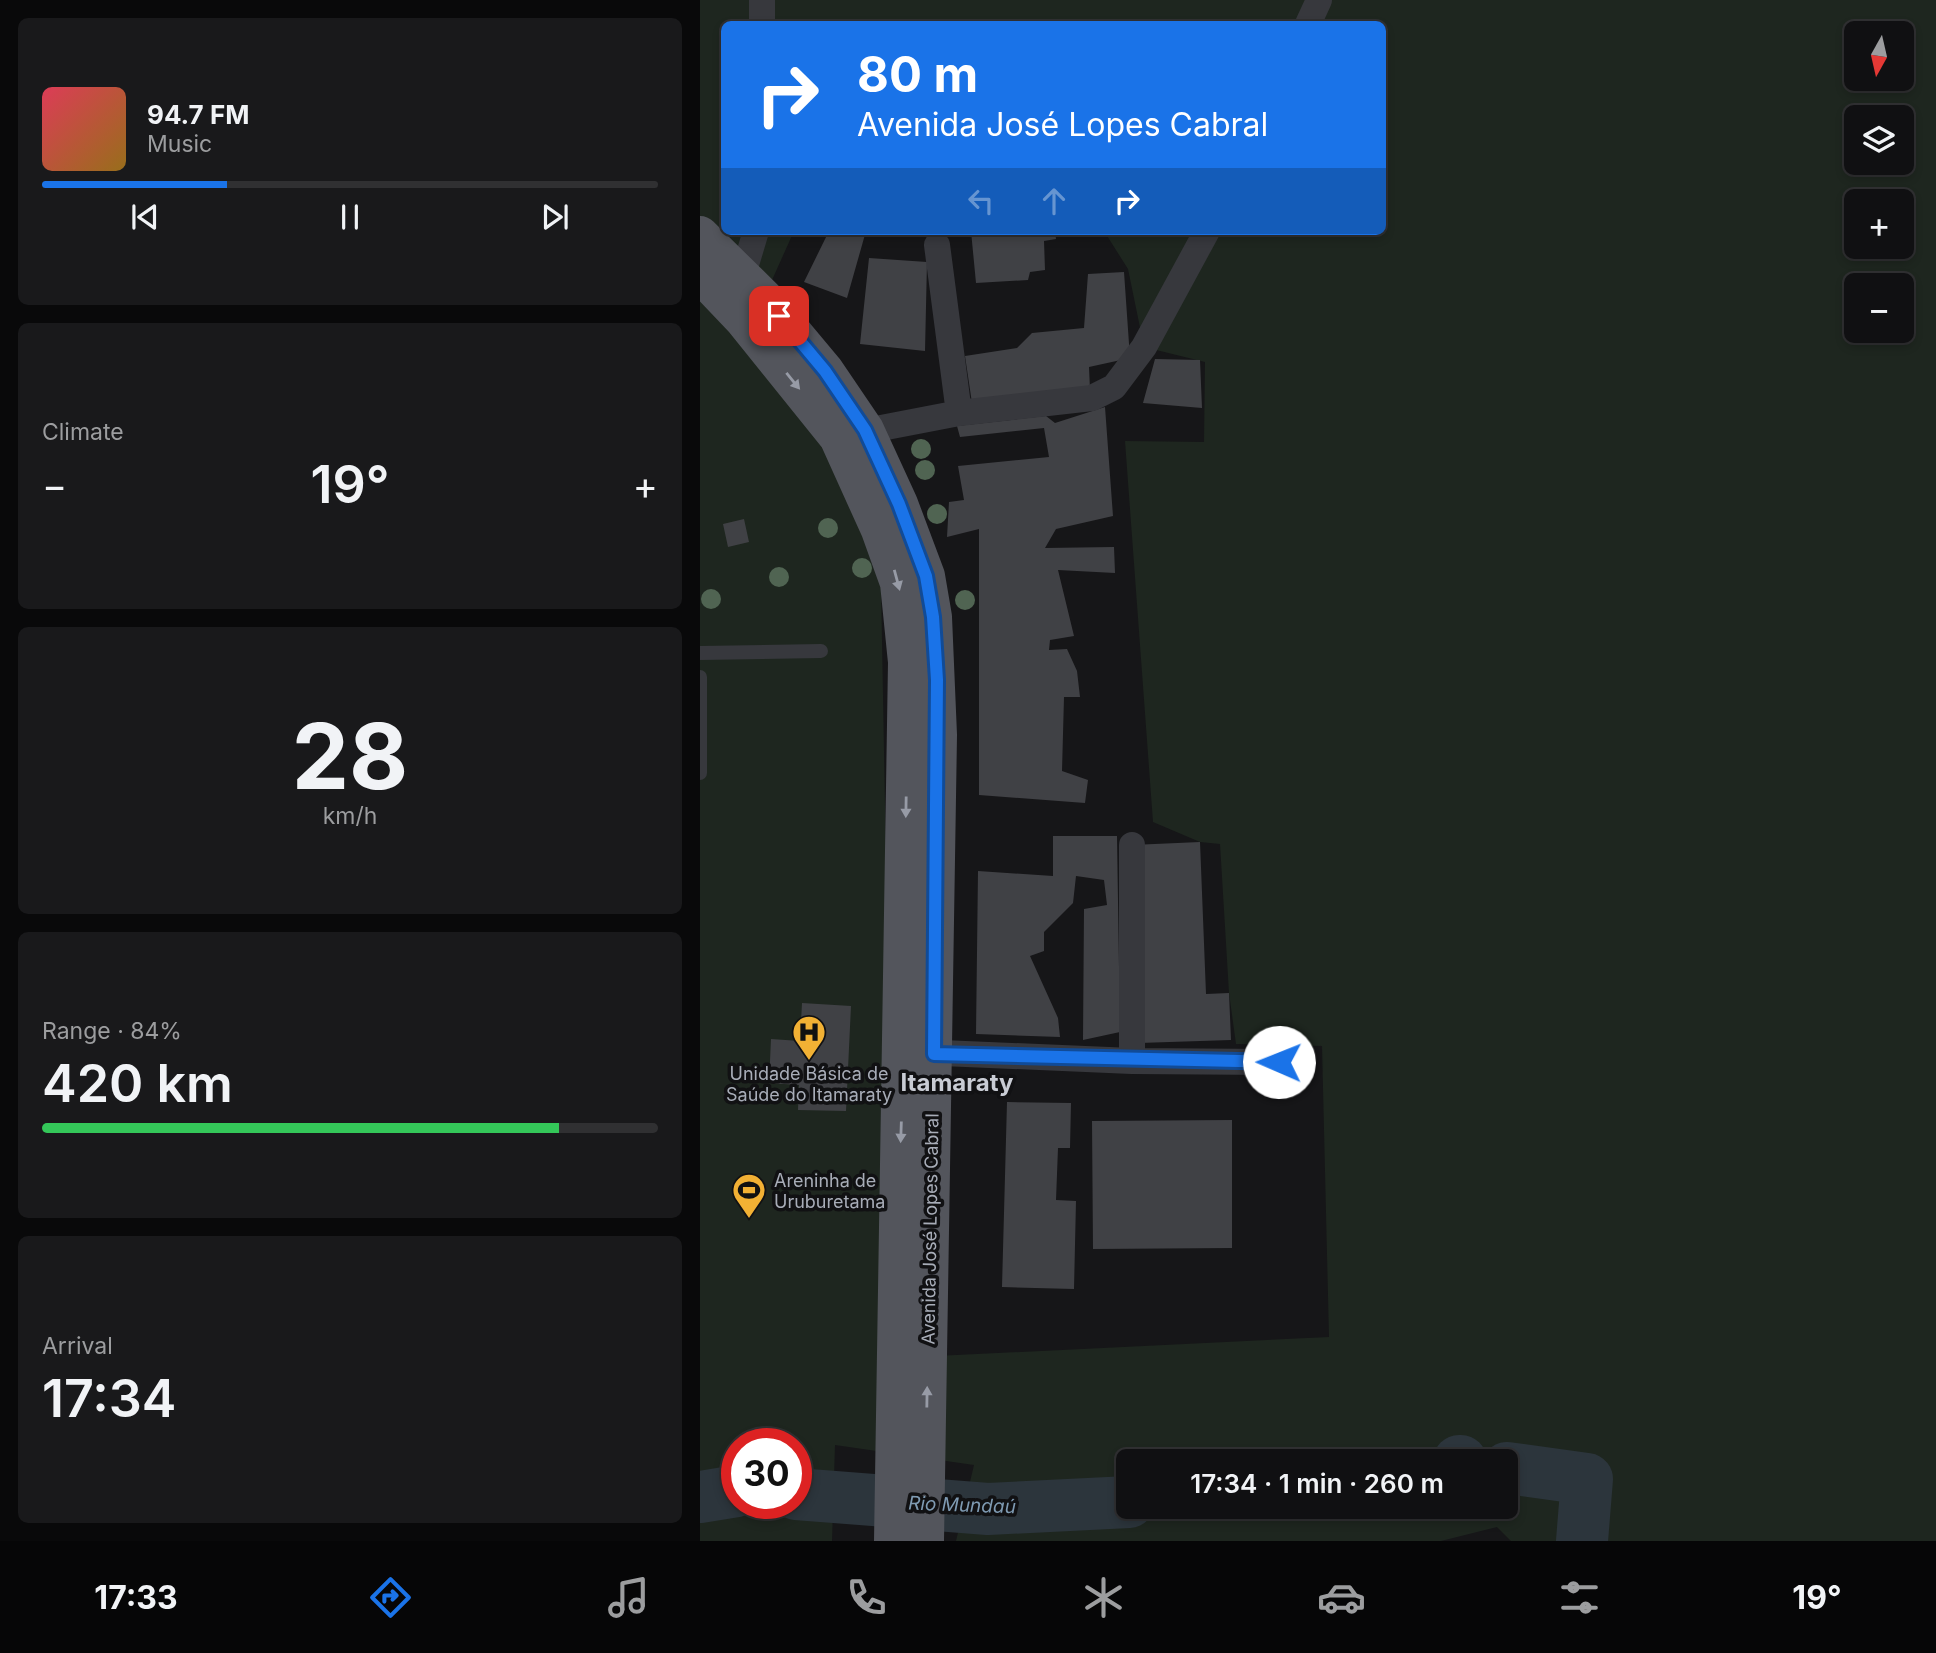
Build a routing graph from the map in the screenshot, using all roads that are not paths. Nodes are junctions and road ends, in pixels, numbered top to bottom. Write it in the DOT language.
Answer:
graph roads {
  1 [pos="761,0"];
  2 [pos="1319,0"];
  3 [pos="762,21"];
  4 [pos="1309,21"];
  5 [pos="700,235"];
  6 [pos="753,235"];
  7 [pos="1205,235"];
  8 [pos="937,245"];
  9 [pos="722,283"];
  10 [pos="960,413"];
  11 [pos="851,433"];
  12 [pos="821,652"];
  13 [pos="700,653"];
  14 [pos="700,677"];
  15 [pos="700,773"];
  16 [pos="1132,845"];
  17 [pos="918,1052"];
  18 [pos="1132,1061"];
  19 [pos="1279,1062"];
  20 [pos="910,1465"];
  21 [pos="893,1541"];
  22 [pos="925,1541"];
  1 -- 3 [label="street"];
  2 -- 4 [label="street"];
  5 -- 9 [label="main road, Avenida José Lopes Cabral"];
  6 -- 9 [label="street"];
  7 -- 10 [label="street"];
  8 -- 10 [label="street"];
  9 -- 11 [label="main road, Avenida José Lopes Cabral"];
  10 -- 11 [label="street"];
  11 -- 17 [label="main road, Avenida José Lopes Cabral"];
  12 -- 13 [label="lane"];
  14 -- 15 [label="lane"];
  16 -- 18 [label="street"];
  17 -- 18 [label="street"];
  17 -- 20 [label="main road, Avenida José Lopes Cabral"];
  18 -- 19 [label="street"];
  20 -- 21 [label="main road, Avenida José Lopes Cabral"];
  20 -- 22 [label="main road, Avenida José Lopes Cabral"];
}
